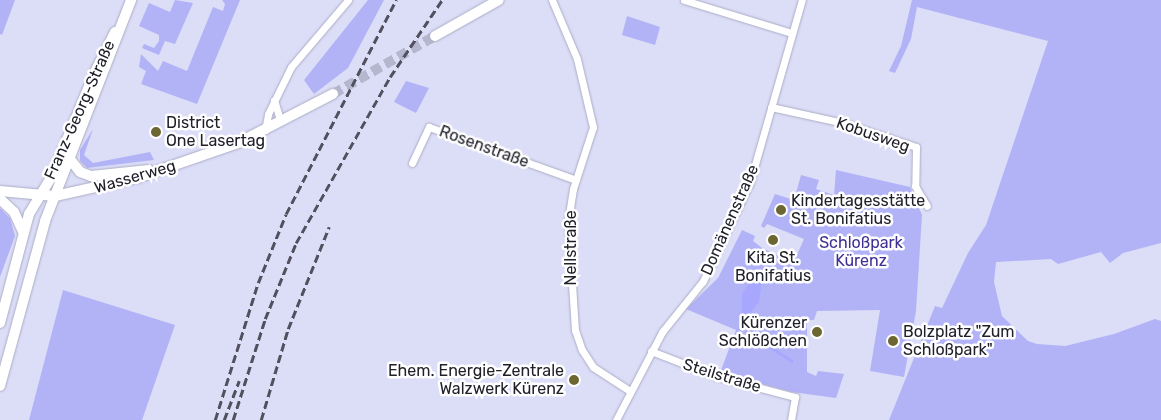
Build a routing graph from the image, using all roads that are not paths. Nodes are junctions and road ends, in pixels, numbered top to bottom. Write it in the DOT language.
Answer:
graph roads {
  1 [pos="131,0"];
  2 [pos="348,0"];
  3 [pos="499,0"];
  4 [pos="552,0"];
  5 [pos="684,0"];
  6 [pos="802,0"];
  7 [pos="120,26"];
  8 [pos="792,33"];
  9 [pos="435,36"];
  10 [pos="333,94"];
  11 [pos="274,99"];
  12 [pos="772,107"];
  13 [pos="280,120"];
  14 [pos="265,130"];
  15 [pos="70,159"];
  16 [pos="412,163"];
  17 [pos="172,167"];
  18 [pos="576,180"];
  19 [pos="0,191"];
  20 [pos="41,196"];
  21 [pos="55,196"];
  22 [pos="0,199"];
  23 [pos="927,206"];
  24 [pos="22,231"];
  25 [pos="0,323"];
  26 [pos="650,351"];
  27 [pos="2,373"];
  28 [pos="0,386"];
  29 [pos="630,391"];
  30 [pos="616,420"];
  31 [pos="790,420"];
  1 -- 7 [label="main road, Franz-Georg-Straße"];
  2 -- 11 [label="street"];
  3 -- 9 [label="main road"];
  4 -- 18 [label="street, Nellstraße"];
  5 -- 8 [label="street"];
  6 -- 8 [label="street, Domänenstraße"];
  7 -- 15 [label="main road, Franz-Georg-Straße"];
  7 -- 20 [label="main road, Franz-Georg-Straße"];
  8 -- 12 [label="street, Domänenstraße"];
  10 -- 13 [label="main road, Wasserweg"];
  11 -- 13 [label="street"];
  11 -- 14 [label="street"];
  12 -- 23 [label="street, Kobusweg"];
  12 -- 26 [label="street, Domänenstraße"];
  13 -- 14 [label="main road, Wasserweg"];
  14 -- 17 [label="main road, Wasserweg"];
  15 -- 17 [label="main road"];
  15 -- 21 [label="main road, Franz-Georg-Straße"];
  16 -- 18 [label="street, Rosenstraße"];
  17 -- 21 [label="main road, Wasserweg"];
  18 -- 29 [label="street, Nellstraße"];
  19 -- 20 [label="main road, Wasserweg"];
  20 -- 21 [label="main road, Wasserweg"];
  20 -- 24 [label="main road, Franz-Georg-Straße"];
  21 -- 27 [label="main road, Franz-Georg-Straße"];
  22 -- 24 [label="main road"];
  24 -- 25 [label="main road, Franz-Georg-Straße"];
  26 -- 29 [label="street, Domänenstraße"];
  26 -- 31 [label="street, Steilstraße"];
  27 -- 28 [label="main road, Franz-Georg-Straße"];
  29 -- 30 [label="street, Domänenstraße"];
}
